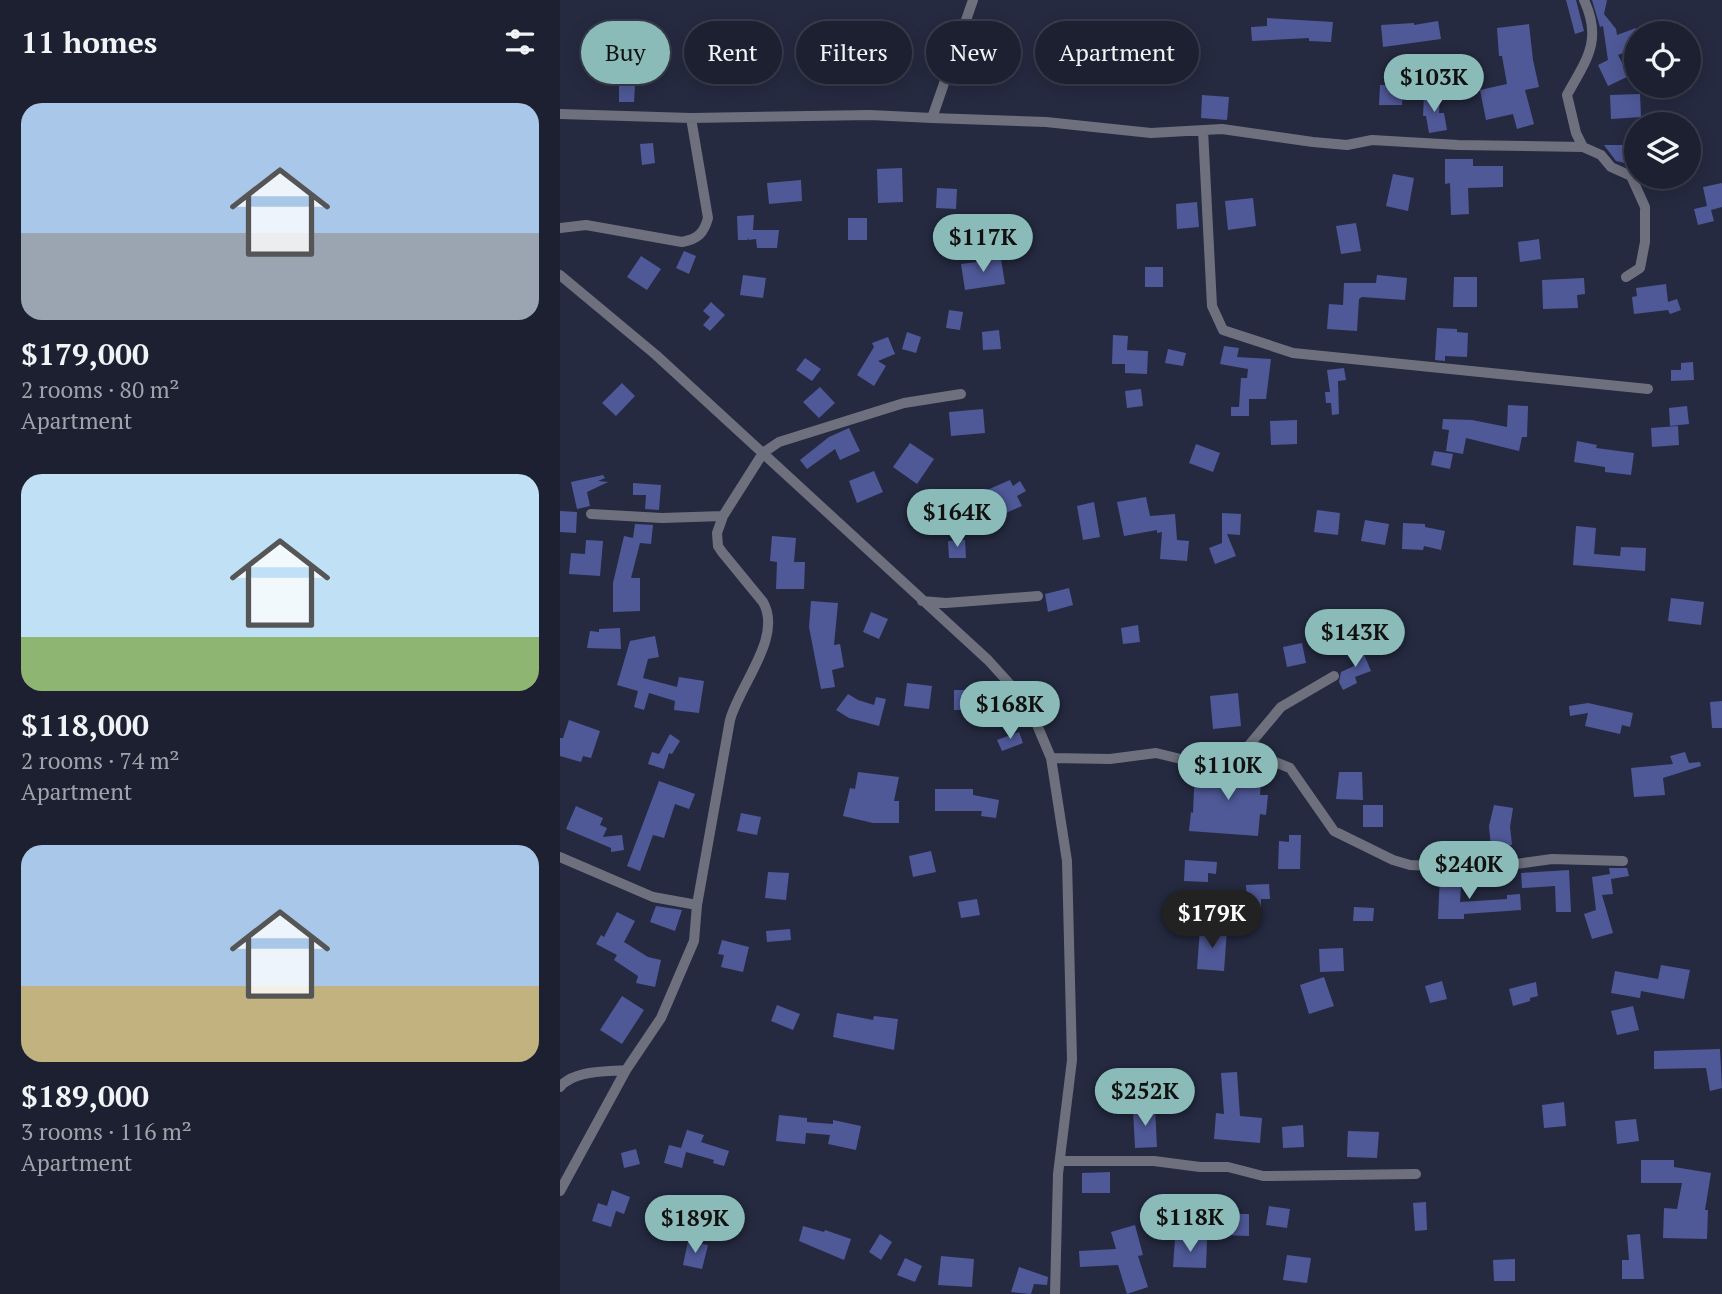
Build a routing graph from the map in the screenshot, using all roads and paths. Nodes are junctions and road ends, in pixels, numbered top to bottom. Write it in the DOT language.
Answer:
graph roads {
  1 [pos="973,0"];
  2 [pos="1584,0"];
  3 [pos="560,114"];
  4 [pos="691,118"];
  5 [pos="932,118"];
  6 [pos="1203,130"];
  7 [pos="1583,147"];
  8 [pos="560,228"];
  9 [pos="560,275"];
  10 [pos="1626,277"];
  11 [pos="1648,389"];
  12 [pos="961,394"];
  13 [pos="763,453"];
  14 [pos="591,514"];
  15 [pos="723,516"];
  16 [pos="1038,596"];
  17 [pos="922,601"];
  18 [pos="1334,676"];
  19 [pos="1245,750"];
  20 [pos="1051,758"];
  21 [pos="560,857"];
  22 [pos="1623,861"];
  23 [pos="697,905"];
  24 [pos="626,1070"];
  25 [pos="560,1087"];
  26 [pos="1060,1161"];
  27 [pos="1416,1174"];
  28 [pos="560,1191"];
  29 [pos="1055,1294"];
  1 -- 5 [label="street"];
  2 -- 7 [label="street"];
  3 -- 4 [label="street"];
  4 -- 5 [label="street"];
  4 -- 8 [label="street"];
  5 -- 6 [label="street"];
  6 -- 7 [label="street"];
  6 -- 11 [label="street"];
  7 -- 10 [label="street"];
  9 -- 13 [label="street"];
  12 -- 13 [label="street"];
  13 -- 15 [label="street"];
  13 -- 17 [label="street"];
  14 -- 15 [label="street"];
  15 -- 23 [label="street"];
  16 -- 17 [label="street"];
  17 -- 20 [label="street"];
  18 -- 19 [label="street"];
  19 -- 20 [label="street"];
  19 -- 22 [label="street"];
  20 -- 26 [label="street"];
  21 -- 23 [label="street"];
  23 -- 24 [label="street"];
  24 -- 25 [label="street"];
  24 -- 28 [label="street"];
  26 -- 27 [label="street"];
  26 -- 29 [label="street"];
}
